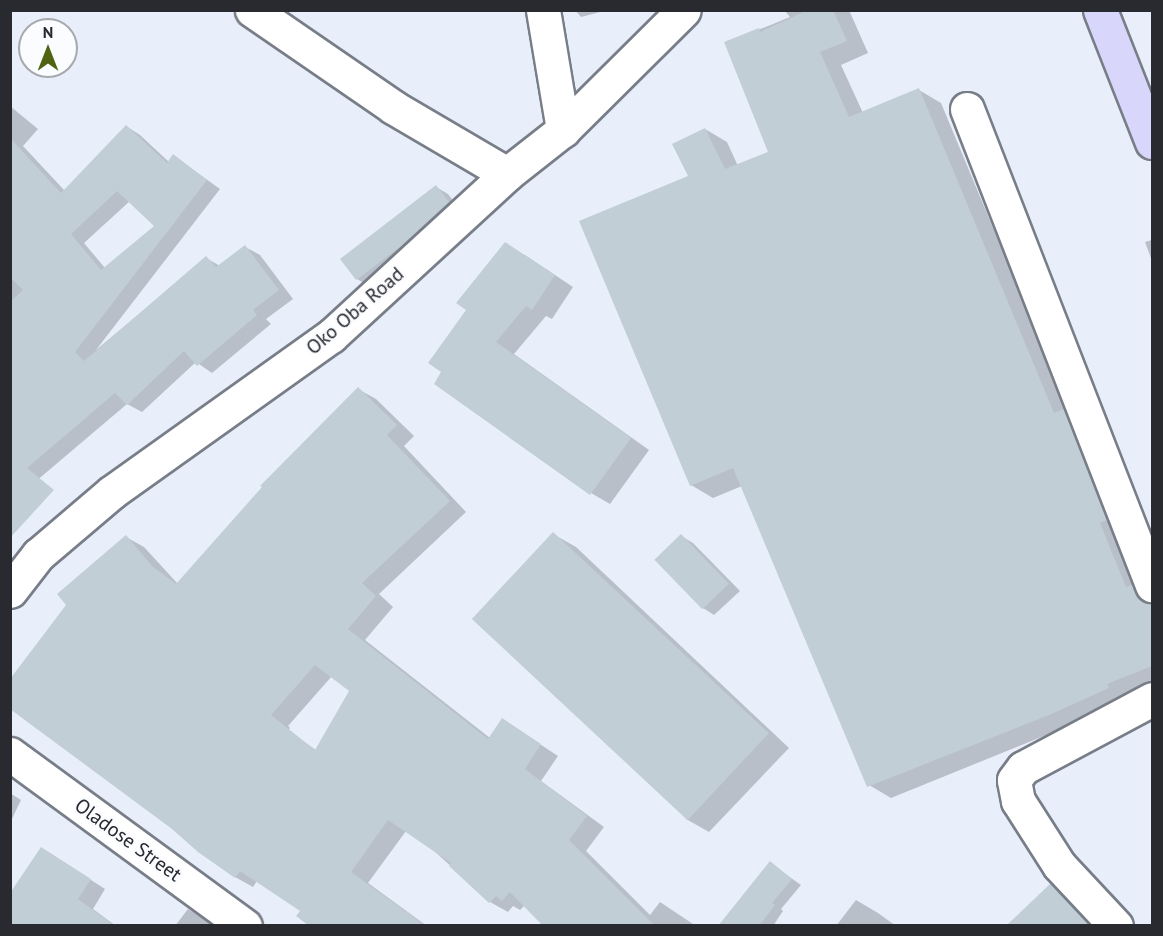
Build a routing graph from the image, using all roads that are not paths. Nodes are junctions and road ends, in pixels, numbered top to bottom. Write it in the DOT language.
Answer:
graph roads {
  1 [pos="252,10"];
  2 [pos="543,10"];
  3 [pos="684,10"];
  4 [pos="1100,10"];
  5 [pos="967,109"];
  6 [pos="563,130"];
  7 [pos="1152,142"];
  8 [pos="507,174"];
  9 [pos="1152,585"];
  10 [pos="10,591"];
  11 [pos="1152,699"];
  12 [pos="10,754"];
  13 [pos="245,926"];
  14 [pos="1116,926"];
  1 -- 8 [label="street"];
  2 -- 6 [label="street"];
  3 -- 6 [label="street, Oko Oba Road"];
  4 -- 7 [label="main road"];
  5 -- 9 [label="street"];
  6 -- 8 [label="street, Oko Oba Road"];
  8 -- 10 [label="street, Oko Oba Road"];
  11 -- 14 [label="street"];
  12 -- 13 [label="street, Oladose Street"];
}
